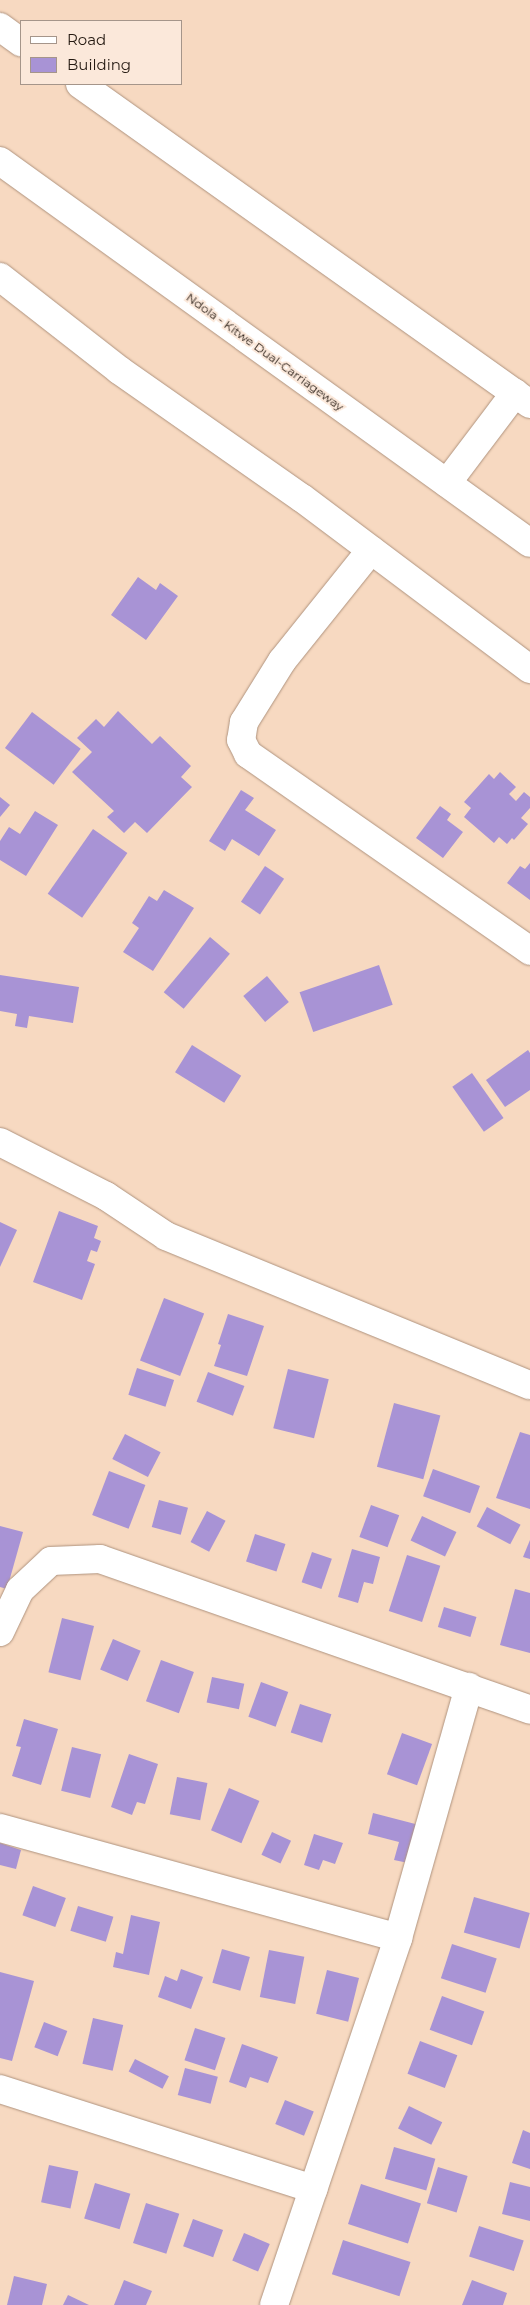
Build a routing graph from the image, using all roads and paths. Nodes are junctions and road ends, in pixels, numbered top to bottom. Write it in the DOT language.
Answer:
graph roads {
  1 [pos="0,27"];
  2 [pos="20,41"];
  3 [pos="81,85"];
  4 [pos="0,161"];
  5 [pos="0,277"];
  6 [pos="523,399"];
  7 [pos="447,483"];
  8 [pos="530,543"];
  9 [pos="371,550"];
  10 [pos="530,670"];
  11 [pos="530,951"];
  12 [pos="0,1142"];
  13 [pos="530,1385"];
  14 [pos="0,1632"];
  15 [pos="469,1687"];
  16 [pos="530,1710"];
  17 [pos="0,1828"];
  18 [pos="398,1938"];
  19 [pos="0,2089"];
  20 [pos="313,2189"];
  21 [pos="274,2305"];
  1 -- 2 [label="main road"];
  3 -- 6 [label="main road"];
  4 -- 7 [label="main road, Ndola - Kitwe Dual-Carriageway"];
  5 -- 9 [label="main road"];
  6 -- 7 [label="main road"];
  7 -- 8 [label="main road, Ndola - Kitwe Dual-Carriageway"];
  9 -- 10 [label="main road"];
  9 -- 11 [label="main road"];
  12 -- 13 [label="main road"];
  14 -- 15 [label="main road"];
  15 -- 16 [label="main road"];
  15 -- 18 [label="main road"];
  17 -- 18 [label="main road"];
  18 -- 20 [label="main road"];
  19 -- 20 [label="main road"];
  20 -- 21 [label="main road"];
}
